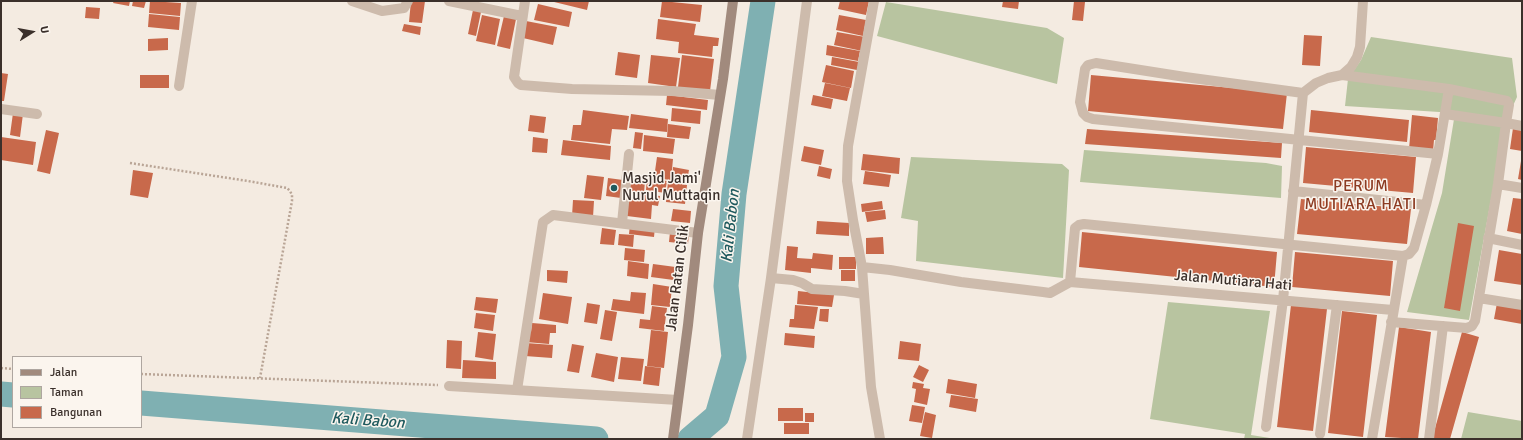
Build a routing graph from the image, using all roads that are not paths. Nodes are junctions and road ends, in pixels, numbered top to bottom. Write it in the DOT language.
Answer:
graph roads {
  1 [pos="192,1"];
  2 [pos="352,1"];
  3 [pos="408,1"];
  4 [pos="449,1"];
  5 [pos="525,1"];
  6 [pos="733,1"];
  7 [pos="807,1"];
  8 [pos="874,1"];
  9 [pos="1363,1"];
  10 [pos="522,16"];
  11 [pos="1342,75"];
  12 [pos="179,86"];
  13 [pos="1449,89"];
  14 [pos="1303,93"];
  15 [pos="720,95"];
  16 [pos="1,109"];
  17 [pos="37,114"];
  18 [pos="1445,114"];
  19 [pos="1506,123"];
  20 [pos="1522,126"];
  21 [pos="1299,140"];
  22 [pos="628,154"];
  23 [pos="1438,154"];
  24 [pos="1498,184"];
  25 [pos="1522,188"];
  26 [pos="1293,192"];
  27 [pos="1426,205"];
  28 [pos="622,223"];
  29 [pos="698,233"];
  30 [pos="1488,238"];
  31 [pos="1288,245"];
  32 [pos="1522,245"];
  33 [pos="1403,256"];
  34 [pos="862,267"];
  35 [pos="771,278"];
  36 [pos="1070,282"];
  37 [pos="864,294"];
  38 [pos="1479,298"];
  39 [pos="1283,300"];
  40 [pos="1337,305"];
  41 [pos="1522,305"];
  42 [pos="1393,310"];
  43 [pos="1391,322"];
  44 [pos="1443,326"];
  45 [pos="449,386"];
  46 [pos="517,390"];
  47 [pos="678,400"];
  48 [pos="1266,427"];
  49 [pos="1320,434"];
  50 [pos="673,439"];
  51 [pos="747,439"];
  52 [pos="880,439"];
  53 [pos="1372,439"];
  54 [pos="1429,439"];
  1 -- 12 [label="street"];
  2 -- 3 [label="street"];
  4 -- 10 [label="street"];
  5 -- 10 [label="street"];
  6 -- 15 [label="street, Jalan Ratan Cilik"];
  7 -- 35 [label="street"];
  8 -- 34 [label="street"];
  9 -- 11 [label="street"];
  10 -- 15 [label="street"];
  11 -- 13 [label="street"];
  11 -- 14 [label="street"];
  13 -- 18 [label="street"];
  13 -- 19 [label="street"];
  14 -- 21 [label="street"];
  14 -- 21 [label="street"];
  15 -- 29 [label="street, Jalan Ratan Cilik"];
  16 -- 17 [label="street"];
  18 -- 19 [label="street"];
  18 -- 23 [label="street"];
  19 -- 20 [label="street"];
  19 -- 24 [label="street"];
  21 -- 23 [label="street"];
  21 -- 26 [label="street"];
  22 -- 28 [label="street"];
  23 -- 27 [label="street"];
  24 -- 25 [label="street"];
  24 -- 30 [label="street"];
  26 -- 27 [label="street"];
  26 -- 31 [label="street"];
  27 -- 33 [label="street"];
  28 -- 29 [label="street"];
  28 -- 46 [label="street"];
  29 -- 47 [label="street, Jalan Ratan Cilik"];
  30 -- 32 [label="street"];
  30 -- 38 [label="street"];
  31 -- 33 [label="street"];
  31 -- 36 [label="street"];
  31 -- 39 [label="street"];
  33 -- 42 [label="street"];
  34 -- 36 [label="street"];
  34 -- 37 [label="street"];
  35 -- 37 [label="street"];
  35 -- 51 [label="street"];
  36 -- 39 [label="street, Jalan Mutiara Hati"];
  37 -- 52 [label="street"];
  38 -- 41 [label="street"];
  38 -- 44 [label="street"];
  39 -- 40 [label="street, Jalan Mutiara Hati"];
  39 -- 48 [label="street"];
  40 -- 42 [label="street, Jalan Mutiara Hati"];
  40 -- 49 [label="street"];
  42 -- 43 [label="street"];
  43 -- 44 [label="street"];
  43 -- 53 [label="street"];
  44 -- 54 [label="street"];
  45 -- 46 [label="street"];
  46 -- 47 [label="street"];
  47 -- 50 [label="street, Jalan Ratan Cilik"];
}
